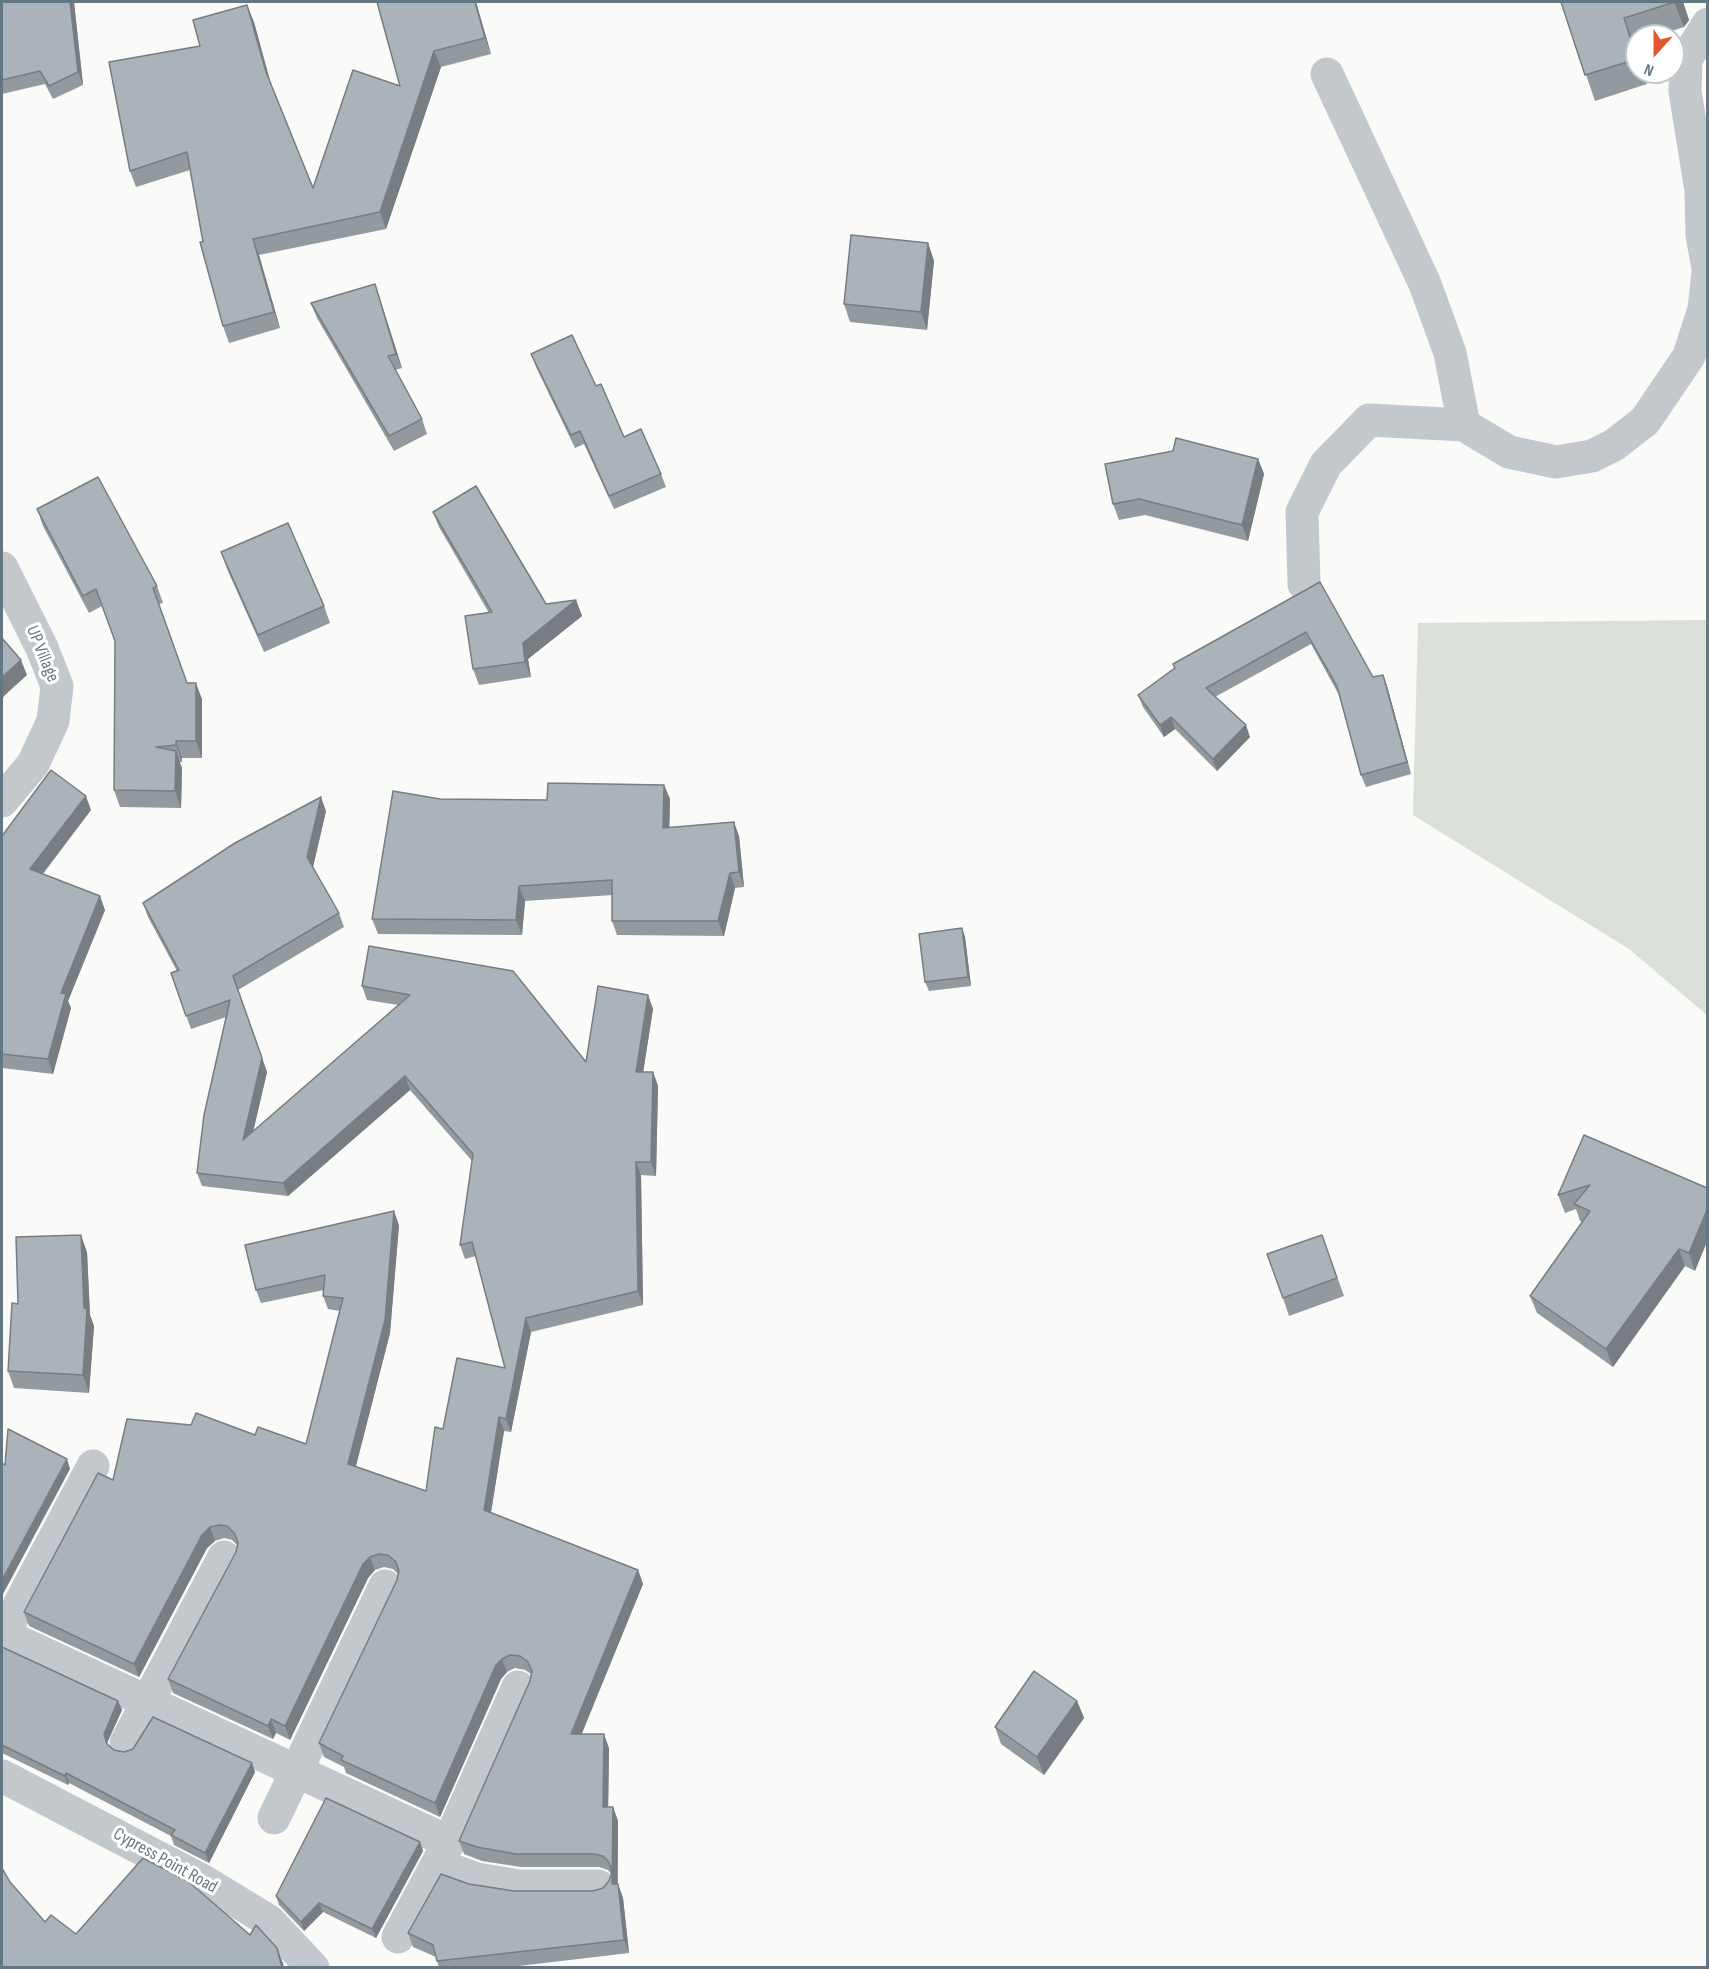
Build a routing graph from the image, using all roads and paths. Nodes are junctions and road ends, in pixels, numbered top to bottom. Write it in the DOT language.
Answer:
graph roads {
  1 [pos="1707,24"];
  2 [pos="1327,74"];
  3 [pos="1707,268"];
  4 [pos="1707,273"];
  5 [pos="1464,425"];
  6 [pos="2,568"];
  7 [pos="1304,584"];
  8 [pos="2,801"];
  9 [pos="93,1466"];
  10 [pos="224,1557"];
  11 [pos="385,1586"];
  12 [pos="2,1635"];
  13 [pos="518,1688"];
  14 [pos="148,1703"];
  15 [pos="126,1743"];
  16 [pos="297,1773"];
  17 [pos="2,1776"];
  18 [pos="274,1818"];
  19 [pos="443,1853"];
  20 [pos="598,1886"];
  21 [pos="398,1937"];
  22 [pos="313,1968"];
  1 -- 3 [label="street"];
  2 -- 5 [label="street"];
  4 -- 5 [label="street"];
  5 -- 7 [label="street"];
  6 -- 8 [label="street, UP Village"];
  9 -- 12 [label="street"];
  10 -- 14 [label="street"];
  11 -- 16 [label="street"];
  12 -- 14 [label="street"];
  13 -- 19 [label="street"];
  14 -- 15 [label="street"];
  14 -- 16 [label="street"];
  16 -- 18 [label="street"];
  16 -- 19 [label="street"];
  17 -- 22 [label="street, Cypress Point Road"];
  19 -- 20 [label="street"];
  19 -- 21 [label="street"];
}
